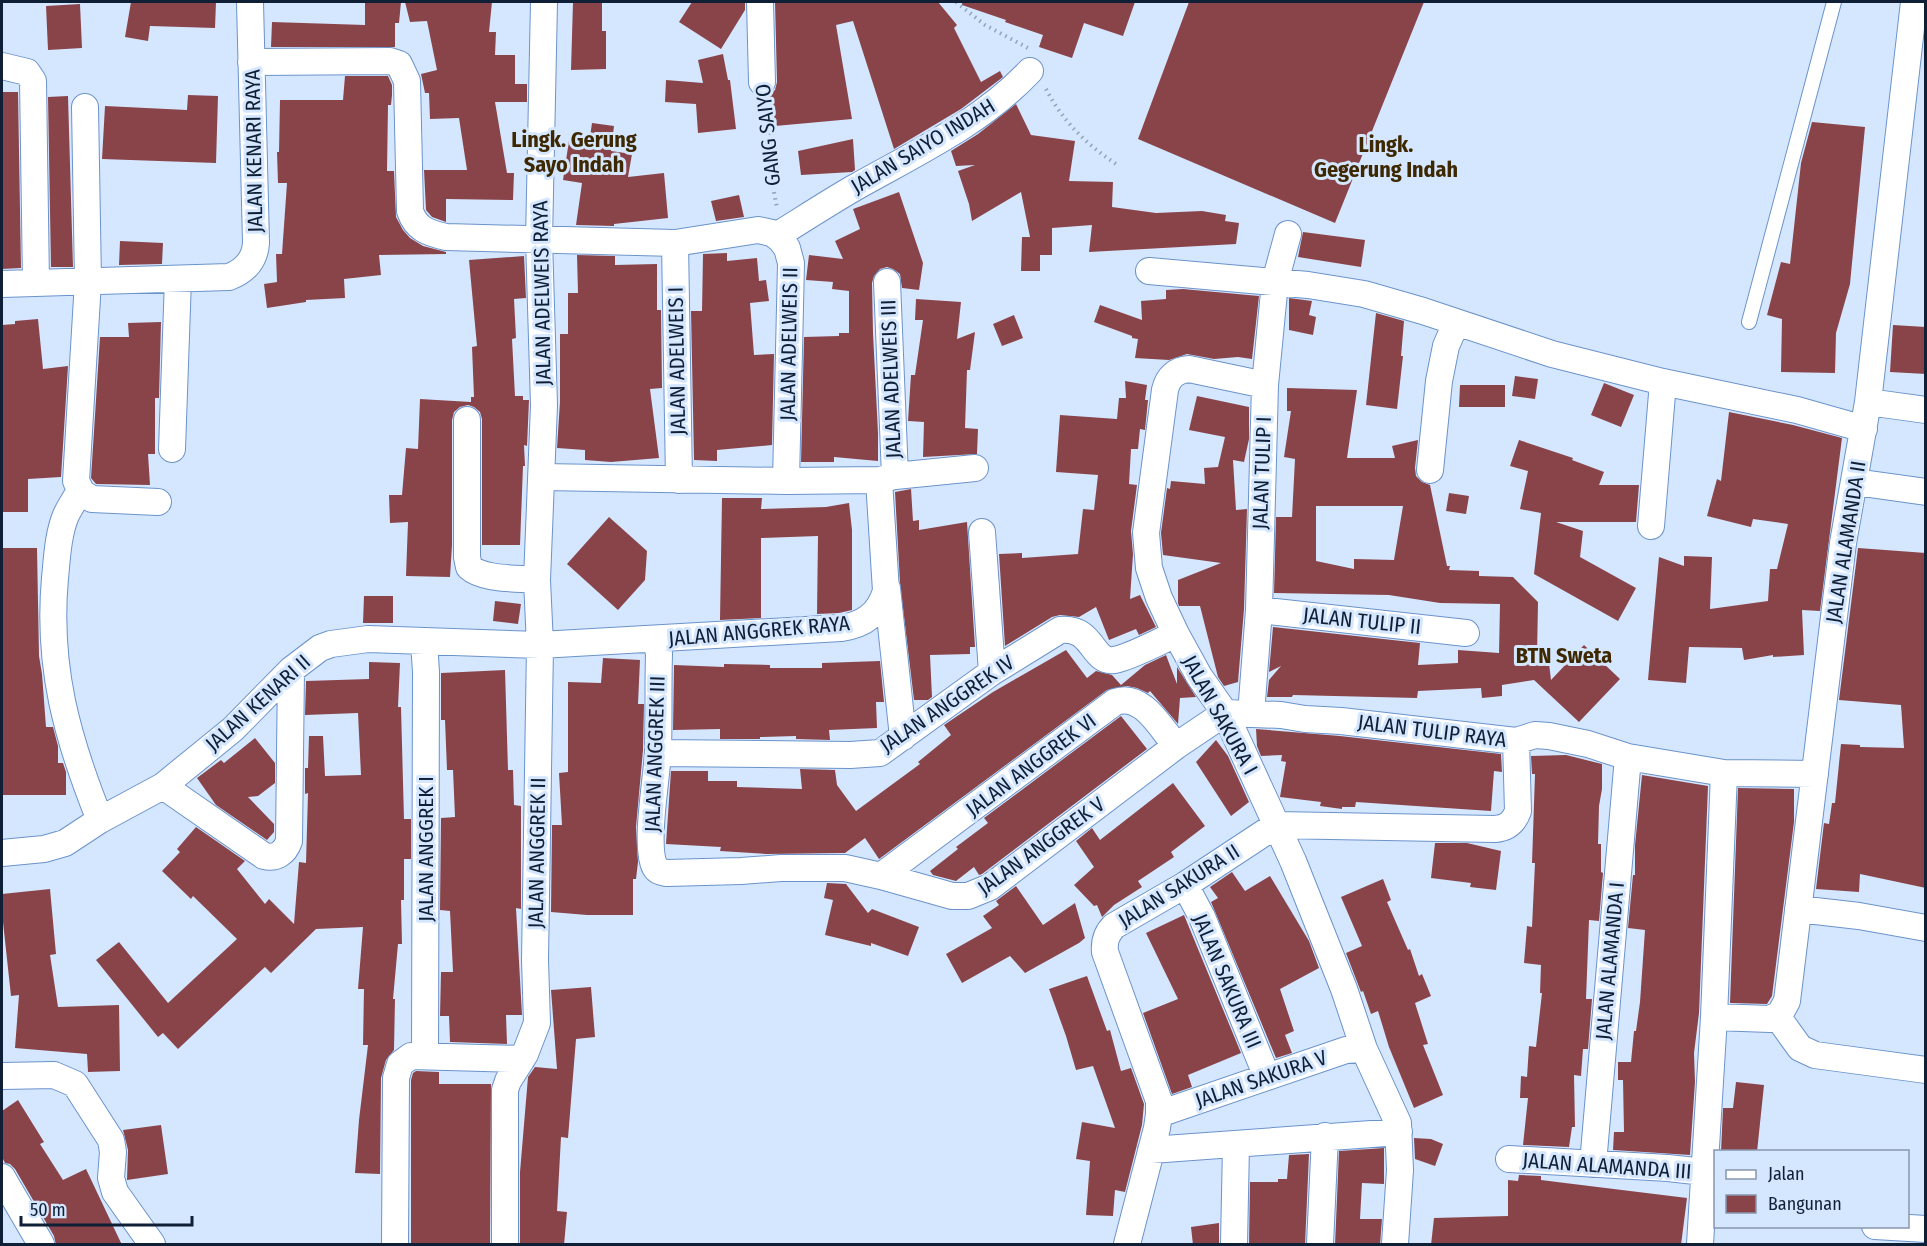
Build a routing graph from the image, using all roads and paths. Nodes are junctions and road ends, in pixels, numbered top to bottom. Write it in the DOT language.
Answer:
graph roads {
  1 [pos="250,2"];
  2 [pos="544,2"];
  3 [pos="760,2"];
  4 [pos="956,2"];
  5 [pos="1834,2"];
  6 [pos="1914,2"];
  7 [pos="251,62"];
  8 [pos="2,66"];
  9 [pos="1032,68"];
  10 [pos="762,82"];
  11 [pos="85,107"];
  12 [pos="1119,166"];
  13 [pos="779,234"];
  14 [pos="1288,234"];
  15 [pos="539,240"];
  16 [pos="675,243"];
  17 [pos="1149,271"];
  18 [pos="178,279"];
  19 [pos="88,281"];
  20 [pos="887,282"];
  21 [pos="1275,282"];
  22 [pos="36,283"];
  23 [pos="2,284"];
  24 [pos="1749,322"];
  25 [pos="1456,323"];
  26 [pos="1663,382"];
  27 [pos="1265,385"];
  28 [pos="1868,402"];
  29 [pos="1926,410"];
  30 [pos="467,420"];
  31 [pos="1864,429"];
  32 [pos="172,449"];
  33 [pos="975,468"];
  34 [pos="1430,470"];
  35 [pos="542,477"];
  36 [pos="887,478"];
  37 [pos="679,480"];
  38 [pos="786,481"];
  39 [pos="1855,482"];
  40 [pos="80,491"];
  41 [pos="1926,492"];
  42 [pos="158,502"];
  43 [pos="1651,526"];
  44 [pos="982,532"];
  45 [pos="537,580"];
  46 [pos="886,584"];
  47 [pos="1259,610"];
  48 [pos="1466,633"];
  49 [pos="1176,634"];
  50 [pos="656,639"];
  51 [pos="424,642"];
  52 [pos="540,645"];
  53 [pos="291,670"];
  54 [pos="992,672"];
  55 [pos="1225,713"];
  56 [pos="1251,714"];
  57 [pos="903,737"];
  58 [pos="1516,741"];
  59 [pos="1176,746"];
  60 [pos="658,753"];
  61 [pos="1628,757"];
  62 [pos="1724,773"];
  63 [pos="1815,774"];
  64 [pos="163,786"];
  65 [pos="100,820"];
  66 [pos="1276,825"];
  67 [pos="2,853"];
  68 [pos="656,867"];
  69 [pos="881,876"];
  70 [pos="1185,885"];
  71 [pos="1798,909"];
  72 [pos="1926,928"];
  73 [pos="1777,1016"];
  74 [pos="1714,1017"];
  75 [pos="1364,1049"];
  76 [pos="418,1056"];
  77 [pos="522,1059"];
  78 [pos="1926,1070"];
  79 [pos="2,1076"];
  80 [pos="1267,1077"];
  81 [pos="1159,1108"];
  82 [pos="1400,1132"];
  83 [pos="1325,1136"];
  84 [pos="1236,1145"];
  85 [pos="1151,1150"];
  86 [pos="1509,1159"];
  87 [pos="1593,1164"];
  88 [pos="1704,1172"];
  89 [pos="2,1176"];
  90 [pos="1708,1217"];
  91 [pos="1900,1228"];
  92 [pos="1926,1229"];
  93 [pos="40,1245"];
  94 [pos="152,1245"];
  95 [pos="395,1245"];
  96 [pos="505,1245"];
  97 [pos="1127,1245"];
  98 [pos="1234,1245"];
  99 [pos="1320,1245"];
  100 [pos="1395,1245"];
  101 [pos="1700,1245"];
  1 -- 7 [label="street, JALAN KENARI RAYA"];
  2 -- 15 [label="street, JALAN ADELWEIS RAYA"];
  3 -- 10 [label="street, GANG SAIYO"];
  4 -- 9 [label="path"];
  5 -- 24 [label="lane"];
  6 -- 28 [label="street, JALAN ALAMANDA II"];
  7 -- 15 [label="street, JALAN ADELWEIS II"];
  7 -- 18 [label="street, JALAN KENARI RAYA"];
  8 -- 22 [label="street"];
  9 -- 12 [label="path"];
  9 -- 13 [label="street, JALAN SAIYO INDAH"];
  10 -- 13 [label="path, GANG SAIYO"];
  11 -- 19 [label="street"];
  13 -- 16 [label="street, JALAN ADELWEIS II"];
  13 -- 38 [label="street, JALAN ADELWEIS II"];
  14 -- 21 [label="street, JALAN TULIP I"];
  15 -- 16 [label="street, JALAN ADELWEIS II"];
  15 -- 35 [label="street, JALAN ADELWEIS RAYA"];
  16 -- 37 [label="street, JALAN ADELWEIS I"];
  17 -- 21 [label="street"];
  18 -- 19 [label="street, JALAN KENARI RAYA"];
  18 -- 32 [label="street"];
  19 -- 22 [label="street, JALAN KENARI RAYA"];
  19 -- 40 [label="street"];
  20 -- 36 [label="street, JALAN ADELWEIS III"];
  21 -- 25 [label="street"];
  21 -- 27 [label="street, JALAN TULIP I"];
  22 -- 23 [label="street, JALAN KENARI RAYA"];
  25 -- 26 [label="street"];
  25 -- 34 [label="street"];
  26 -- 31 [label="street"];
  26 -- 43 [label="street"];
  27 -- 47 [label="street, JALAN TULIP I"];
  27 -- 49 [label="street, JALAN SAKURA I"];
  28 -- 29 [label="street"];
  28 -- 31 [label="street, JALAN ALAMANDA II"];
  30 -- 45 [label="street"];
  31 -- 39 [label="street, JALAN ALAMANDA II"];
  33 -- 36 [label="street"];
  35 -- 37 [label="street"];
  35 -- 45 [label="street, JALAN ADELWEIS RAYA"];
  36 -- 38 [label="street"];
  36 -- 46 [label="street, JALAN ANGGREK RAYA"];
  37 -- 38 [label="street"];
  39 -- 41 [label="street"];
  39 -- 63 [label="street, JALAN ALAMANDA II"];
  40 -- 42 [label="street"];
  40 -- 65 [label="street"];
  44 -- 54 [label="street"];
  45 -- 52 [label="street, JALAN ADELWEIS RAYA"];
  46 -- 50 [label="street, JALAN ANGGREK RAYA"];
  46 -- 57 [label="street"];
  47 -- 48 [label="street, JALAN TULIP II"];
  47 -- 56 [label="street, JALAN TULIP I"];
  49 -- 54 [label="street, JALAN ANGGREK IV"];
  49 -- 55 [label="street, JALAN SAKURA I"];
  50 -- 52 [label="street, JALAN ANGGREK RAYA"];
  50 -- 60 [label="street, JALAN ANGGREK III"];
  51 -- 52 [label="street, JALAN KENARI II"];
  51 -- 53 [label="street, JALAN KENARI II"];
  51 -- 76 [label="street, JALAN ANGGREK I"];
  52 -- 77 [label="street, JALAN ANGGREK II"];
  53 -- 64 [label="street, JALAN KENARI II"];
  53 -- 64 [label="street"];
  54 -- 57 [label="street, JALAN ANGGREK IV"];
  55 -- 56 [label="street, JALAN TULIP RAYA"];
  55 -- 59 [label="street, JALAN ANGGREK V"];
  55 -- 66 [label="street, JALAN SAKURA I"];
  56 -- 58 [label="street, JALAN TULIP RAYA"];
  57 -- 60 [label="street, JALAN ANGGREK IV"];
  58 -- 61 [label="street, JALAN TULIP RAYA"];
  58 -- 66 [label="street"];
  59 -- 69 [label="street, JALAN ANGGREK V"];
  59 -- 69 [label="street, JALAN ANGGREK VI"];
  60 -- 68 [label="street, JALAN ANGGREK III"];
  61 -- 62 [label="street, JALAN TULIP RAYA"];
  61 -- 87 [label="street, JALAN ALAMANDA I"];
  62 -- 63 [label="street, JALAN TULIP RAYA"];
  62 -- 74 [label="street"];
  63 -- 71 [label="street, JALAN ALAMANDA II"];
  64 -- 65 [label="street, JALAN KENARI II"];
  65 -- 67 [label="street, JALAN KENARI II"];
  66 -- 70 [label="street, JALAN SAKURA II"];
  66 -- 75 [label="street, JALAN SAKURA I"];
  68 -- 69 [label="street, JALAN ANGGREK V"];
  70 -- 80 [label="street, JALAN SAKURA III"];
  70 -- 81 [label="street, JALAN SAKURA II"];
  71 -- 72 [label="street"];
  71 -- 73 [label="street, JALAN ALAMANDA II"];
  73 -- 74 [label="street"];
  73 -- 78 [label="street"];
  74 -- 88 [label="street"];
  75 -- 80 [label="street, JALAN SAKURA V"];
  75 -- 82 [label="street, JALAN SAKURA I"];
  76 -- 77 [label="street"];
  76 -- 95 [label="street"];
  77 -- 96 [label="street, JALAN ANGGREK II"];
  79 -- 94 [label="street"];
  80 -- 81 [label="street, JALAN SAKURA V"];
  81 -- 85 [label="street"];
  82 -- 83 [label="street"];
  82 -- 100 [label="street, JALAN SAKURA I"];
  83 -- 84 [label="street"];
  83 -- 99 [label="street"];
  84 -- 85 [label="street"];
  84 -- 98 [label="street"];
  85 -- 97 [label="street"];
  86 -- 87 [label="street, JALAN ALAMANDA III"];
  87 -- 88 [label="street, JALAN ALAMANDA III"];
  88 -- 90 [label="street"];
  89 -- 93 [label="street"];
  90 -- 101 [label="street"];
  91 -- 92 [label="street"];
}
